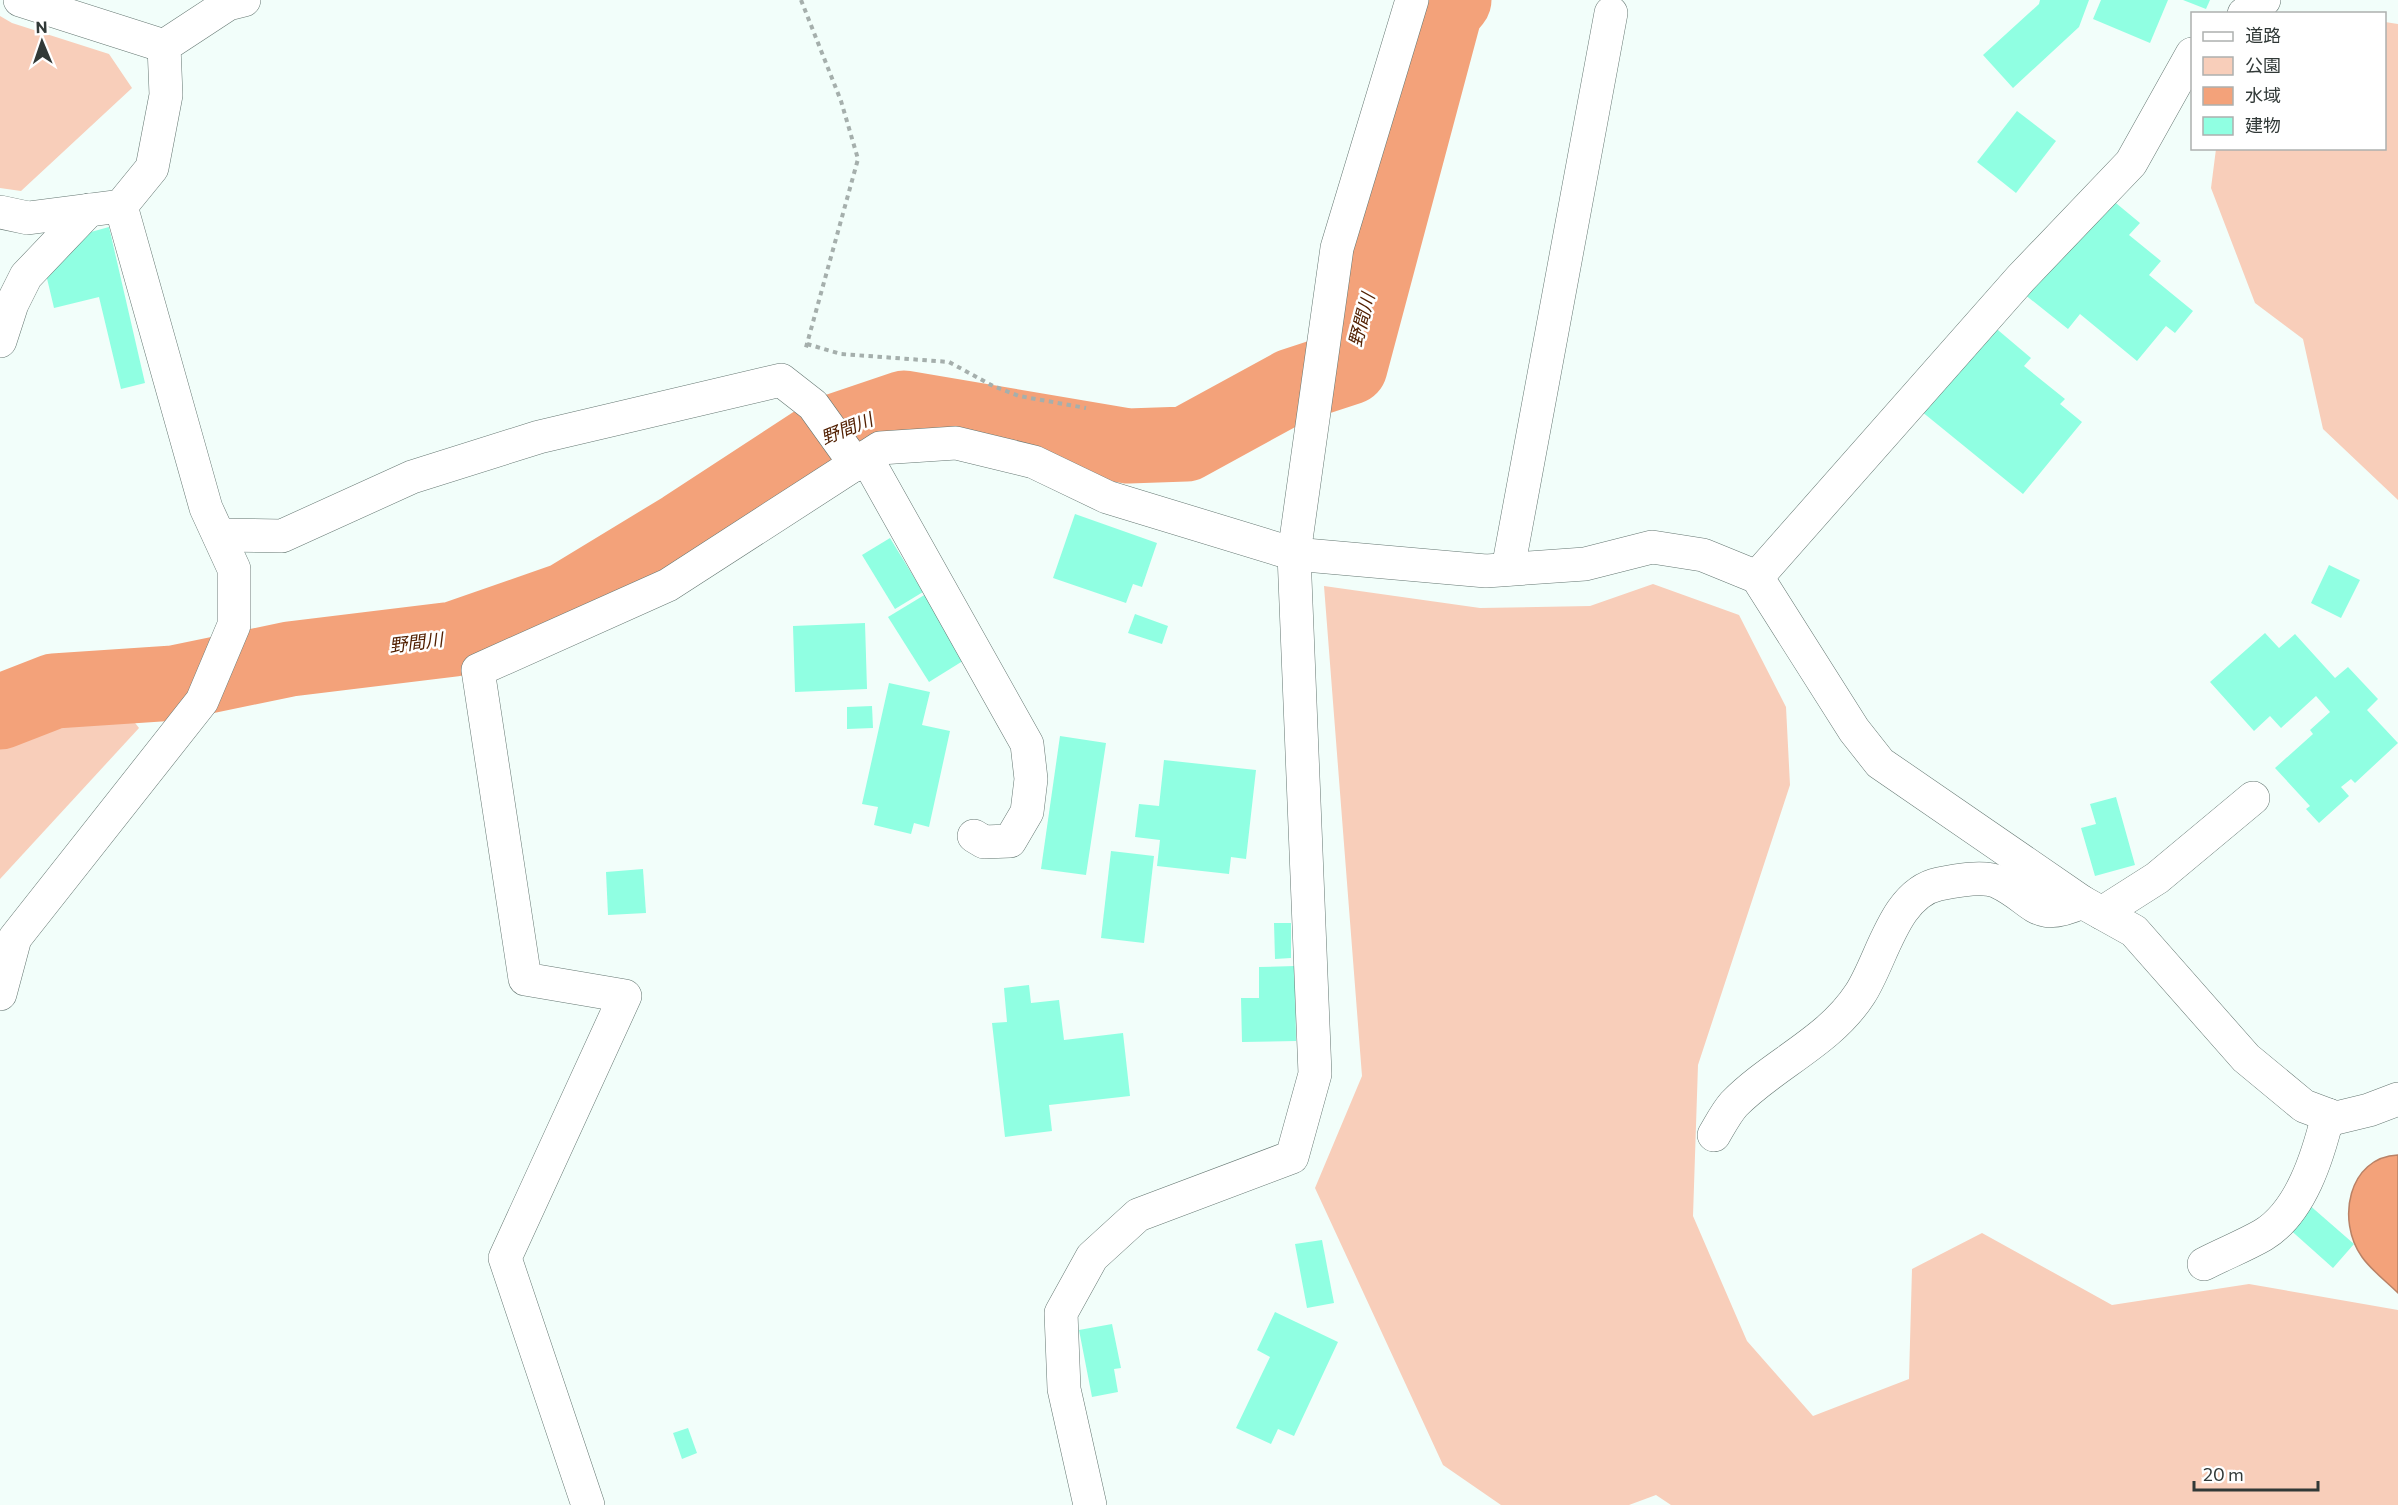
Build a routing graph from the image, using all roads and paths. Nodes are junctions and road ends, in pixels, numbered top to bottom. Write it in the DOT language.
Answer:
graph roads {
  1 [pos="20,0"];
  2 [pos="244,0"];
  3 [pos="801,0"];
  4 [pos="1412,0"];
  5 [pos="2264,0"];
  6 [pos="2247,12"];
  7 [pos="1611,13"];
  8 [pos="164,46"];
  9 [pos="2191,58"];
  10 [pos="121,206"];
  11 [pos="89,210"];
  12 [pos="0,212"];
  13 [pos="0,341"];
  14 [pos="807,344"];
  15 [pos="792,388"];
  16 [pos="1086,408"];
  17 [pos="861,461"];
  18 [pos="219,535"];
  19 [pos="1294,554"];
  20 [pos="1508,569"];
  21 [pos="1757,577"];
  22 [pos="2253,798"];
  23 [pos="974,836"];
  24 [pos="2092,907"];
  25 [pos="0,994"];
  26 [pos="2398,1099"];
  27 [pos="2328,1115"];
  28 [pos="1714,1135"];
  29 [pos="2204,1264"];
  30 [pos="588,1505"];
  31 [pos="1090,1505"];
  1 -- 8 [label="street"];
  2 -- 8 [label="street"];
  3 -- 14 [label="path"];
  4 -- 19 [label="street"];
  5 -- 6 [label="street"];
  7 -- 20 [label="street"];
  8 -- 10 [label="street"];
  9 -- 21 [label="street"];
  10 -- 11 [label="street"];
  10 -- 18 [label="street"];
  11 -- 12 [label="street"];
  11 -- 13 [label="street"];
  14 -- 15 [label="path"];
  14 -- 16 [label="path"];
  15 -- 17 [label="street"];
  15 -- 18 [label="street"];
  17 -- 19 [label="street"];
  17 -- 23 [label="street"];
  17 -- 30 [label="street"];
  18 -- 25 [label="street"];
  19 -- 20 [label="street"];
  19 -- 31 [label="street"];
  20 -- 21 [label="street"];
  21 -- 24 [label="street"];
  22 -- 24 [label="street"];
  24 -- 27 [label="street"];
  24 -- 28 [label="street"];
  26 -- 27 [label="street"];
  27 -- 29 [label="street"];
}
